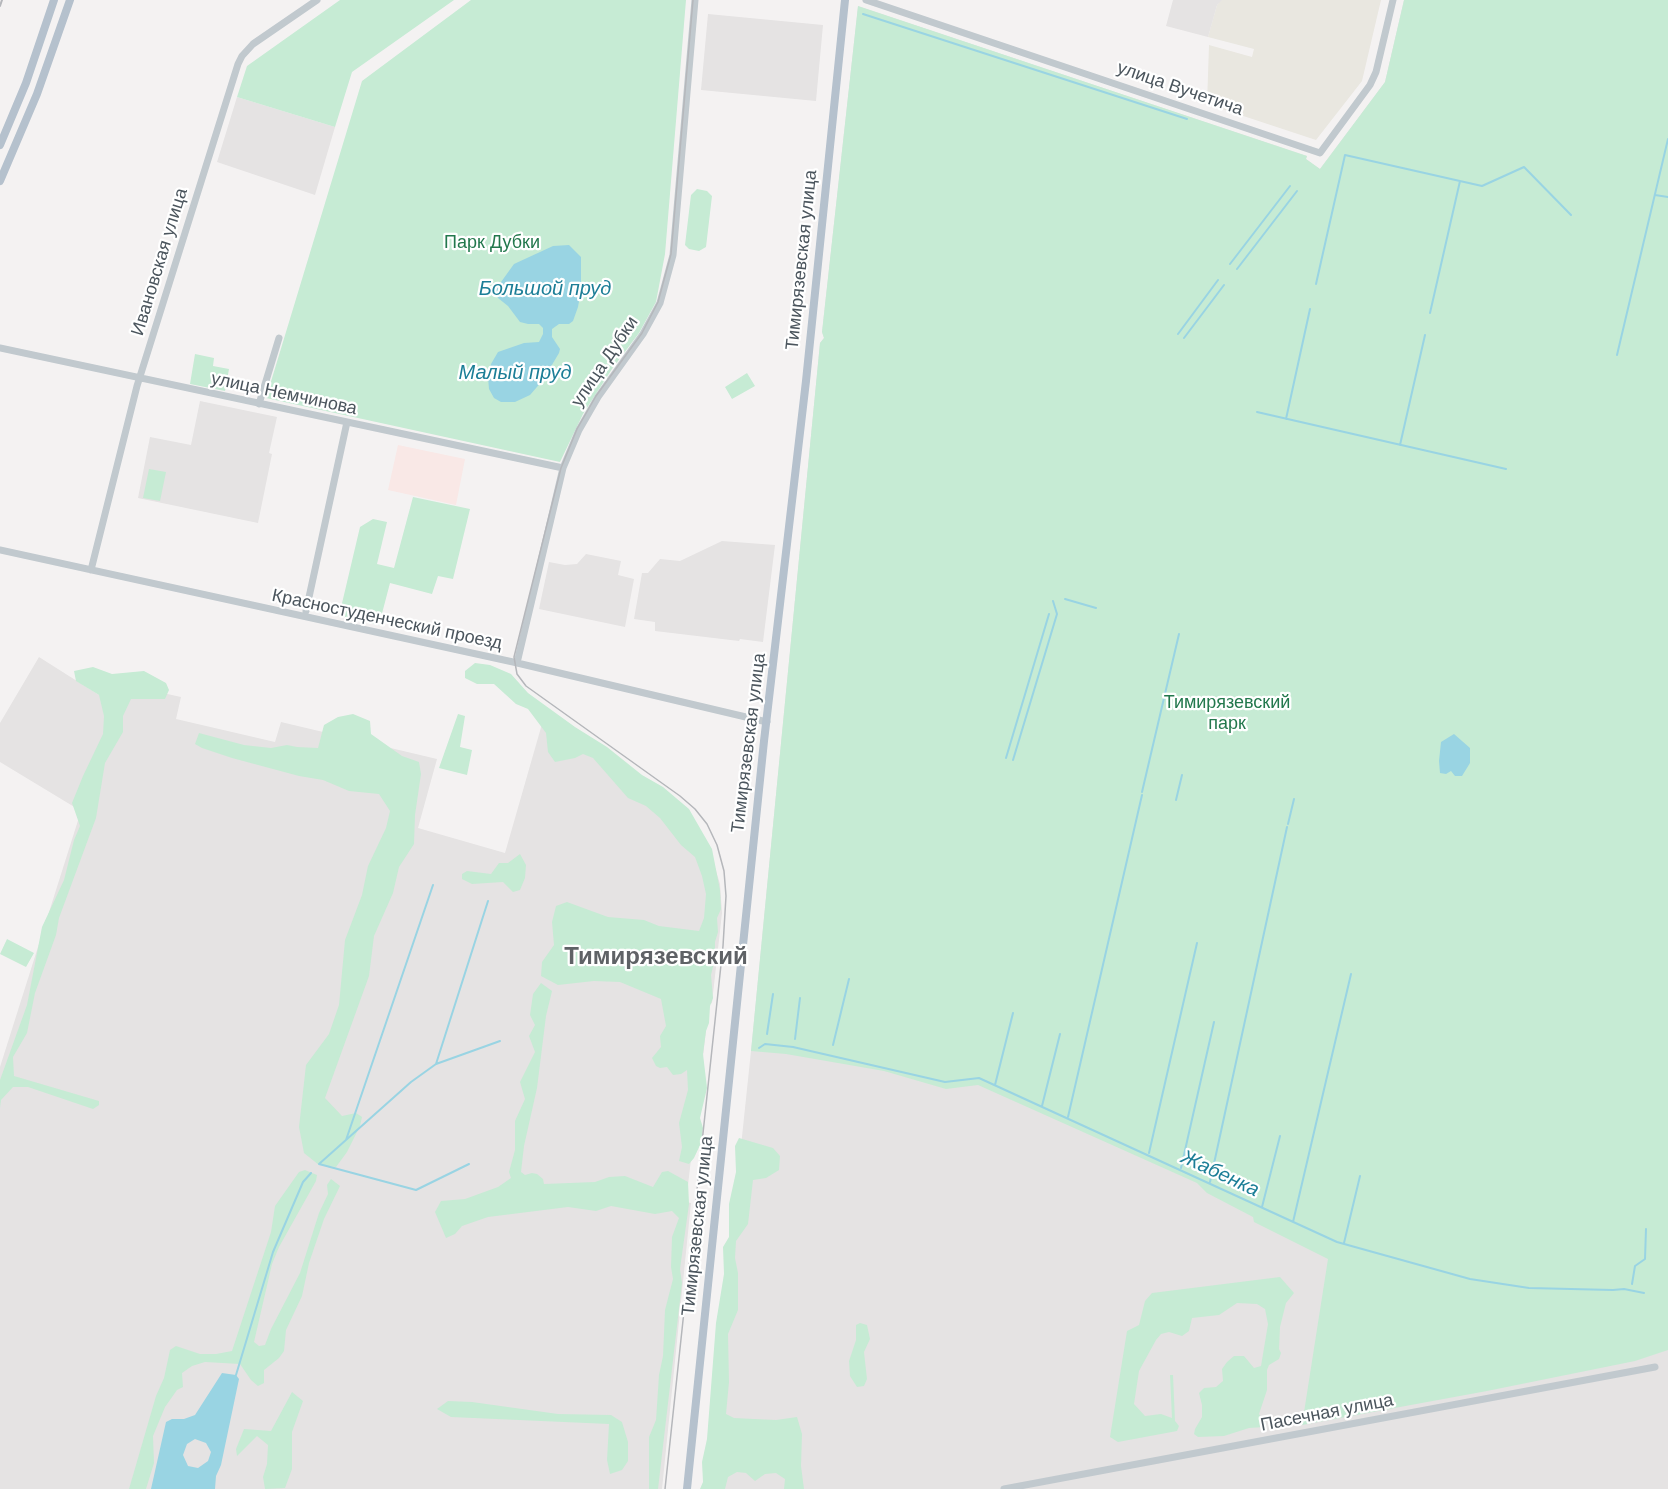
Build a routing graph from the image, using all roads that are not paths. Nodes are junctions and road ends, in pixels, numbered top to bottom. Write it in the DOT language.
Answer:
graph roads {
  1 [pos="54,0"];
  2 [pos="70,0"];
  3 [pos="316,0"];
  4 [pos="695,0"];
  5 [pos="845,0"];
  6 [pos="866,0"];
  7 [pos="1393,0"];
  8 [pos="0,145"];
  9 [pos="0,181"];
  10 [pos="279,338"];
  11 [pos="0,348"];
  12 [pos="140,378"];
  13 [pos="259,404"];
  14 [pos="347,423"];
  15 [pos="563,468"];
  16 [pos="0,550"];
  17 [pos="91,570"];
  18 [pos="306,611"];
  19 [pos="517,663"];
  20 [pos="767,722"];
  21 [pos="1655,1367"];
  22 [pos="687,1489"];
  23 [pos="1004,1489"];
  1 -- 8 [label="main road"];
  2 -- 9 [label="main road"];
  3 -- 12 [label="street, Ивановская улица"];
  4 -- 15 [label="street, улица Дубки"];
  5 -- 20 [label="main road, Тимирязевская улица"];
  6 -- 7 [label="street, улица Вучетича"];
  10 -- 13 [label="street"];
  11 -- 12 [label="street, улица Немчинова"];
  12 -- 13 [label="street, улица Немчинова"];
  12 -- 17 [label="street, Ивановская улица"];
  13 -- 14 [label="street, улица Немчинова"];
  14 -- 15 [label="street, улица Немчинова"];
  14 -- 18 [label="street"];
  15 -- 19 [label="street, улица Дубки"];
  16 -- 17 [label="street, Красностуденческий проезд"];
  17 -- 19 [label="street, Красностуденческий проезд"];
  19 -- 20 [label="street, Красностуденческий проезд"];
  20 -- 22 [label="main road, Тимирязевская улица"];
  21 -- 23 [label="street, Пасечная улица"];
}
